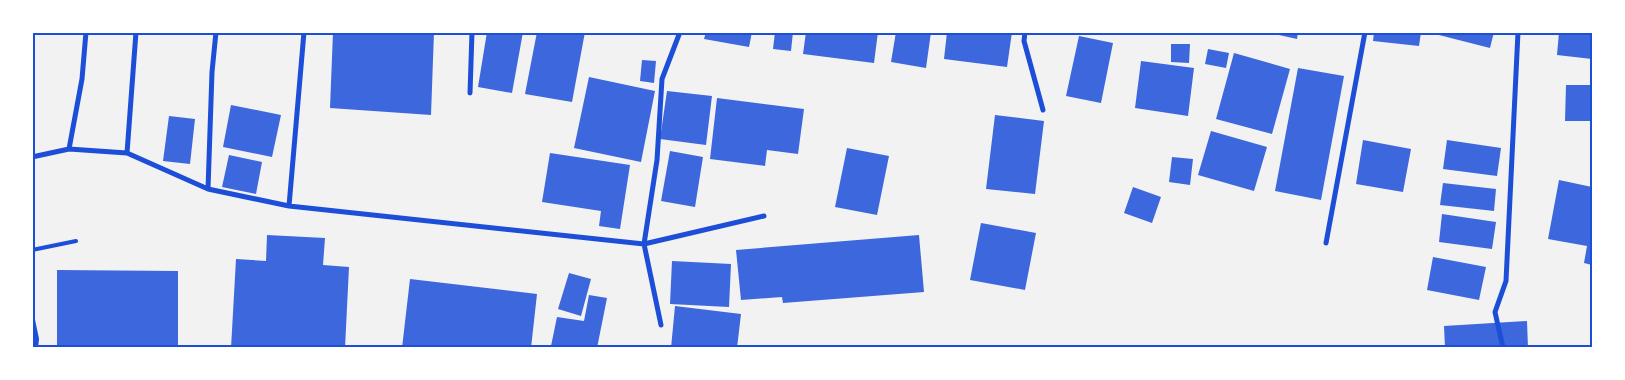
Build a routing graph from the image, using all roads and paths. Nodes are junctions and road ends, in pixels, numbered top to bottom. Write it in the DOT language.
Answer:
graph roads {
  1 [pos="86,32"];
  2 [pos="136,32"];
  3 [pos="216,32"];
  4 [pos="304,32"];
  5 [pos="472,32"];
  6 [pos="680,32"];
  7 [pos="1025,32"];
  8 [pos="1365,32"];
  9 [pos="1518,32"];
  10 [pos="470,93"];
  11 [pos="1043,110"];
  12 [pos="69,149"];
  13 [pos="127,153"];
  14 [pos="32,157"];
  15 [pos="208,188"];
  16 [pos="289,206"];
  17 [pos="764,216"];
  18 [pos="76,241"];
  19 [pos="1326,243"];
  20 [pos="644,244"];
  21 [pos="32,250"];
  22 [pos="32,315"];
  23 [pos="661,325"];
  24 [pos="36,348"];
  25 [pos="1503,348"];
  1 -- 12 [label="street"];
  2 -- 13 [label="street"];
  3 -- 15 [label="street"];
  4 -- 16 [label="street"];
  5 -- 10 [label="street"];
  6 -- 20 [label="street"];
  7 -- 11 [label="street"];
  8 -- 19 [label="street"];
  9 -- 25 [label="street"];
  12 -- 13 [label="street"];
  12 -- 14 [label="street"];
  13 -- 15 [label="street"];
  15 -- 16 [label="street"];
  16 -- 20 [label="street"];
  17 -- 20 [label="street"];
  18 -- 21 [label="lane"];
  20 -- 23 [label="street"];
  22 -- 24 [label="lane"];
}
